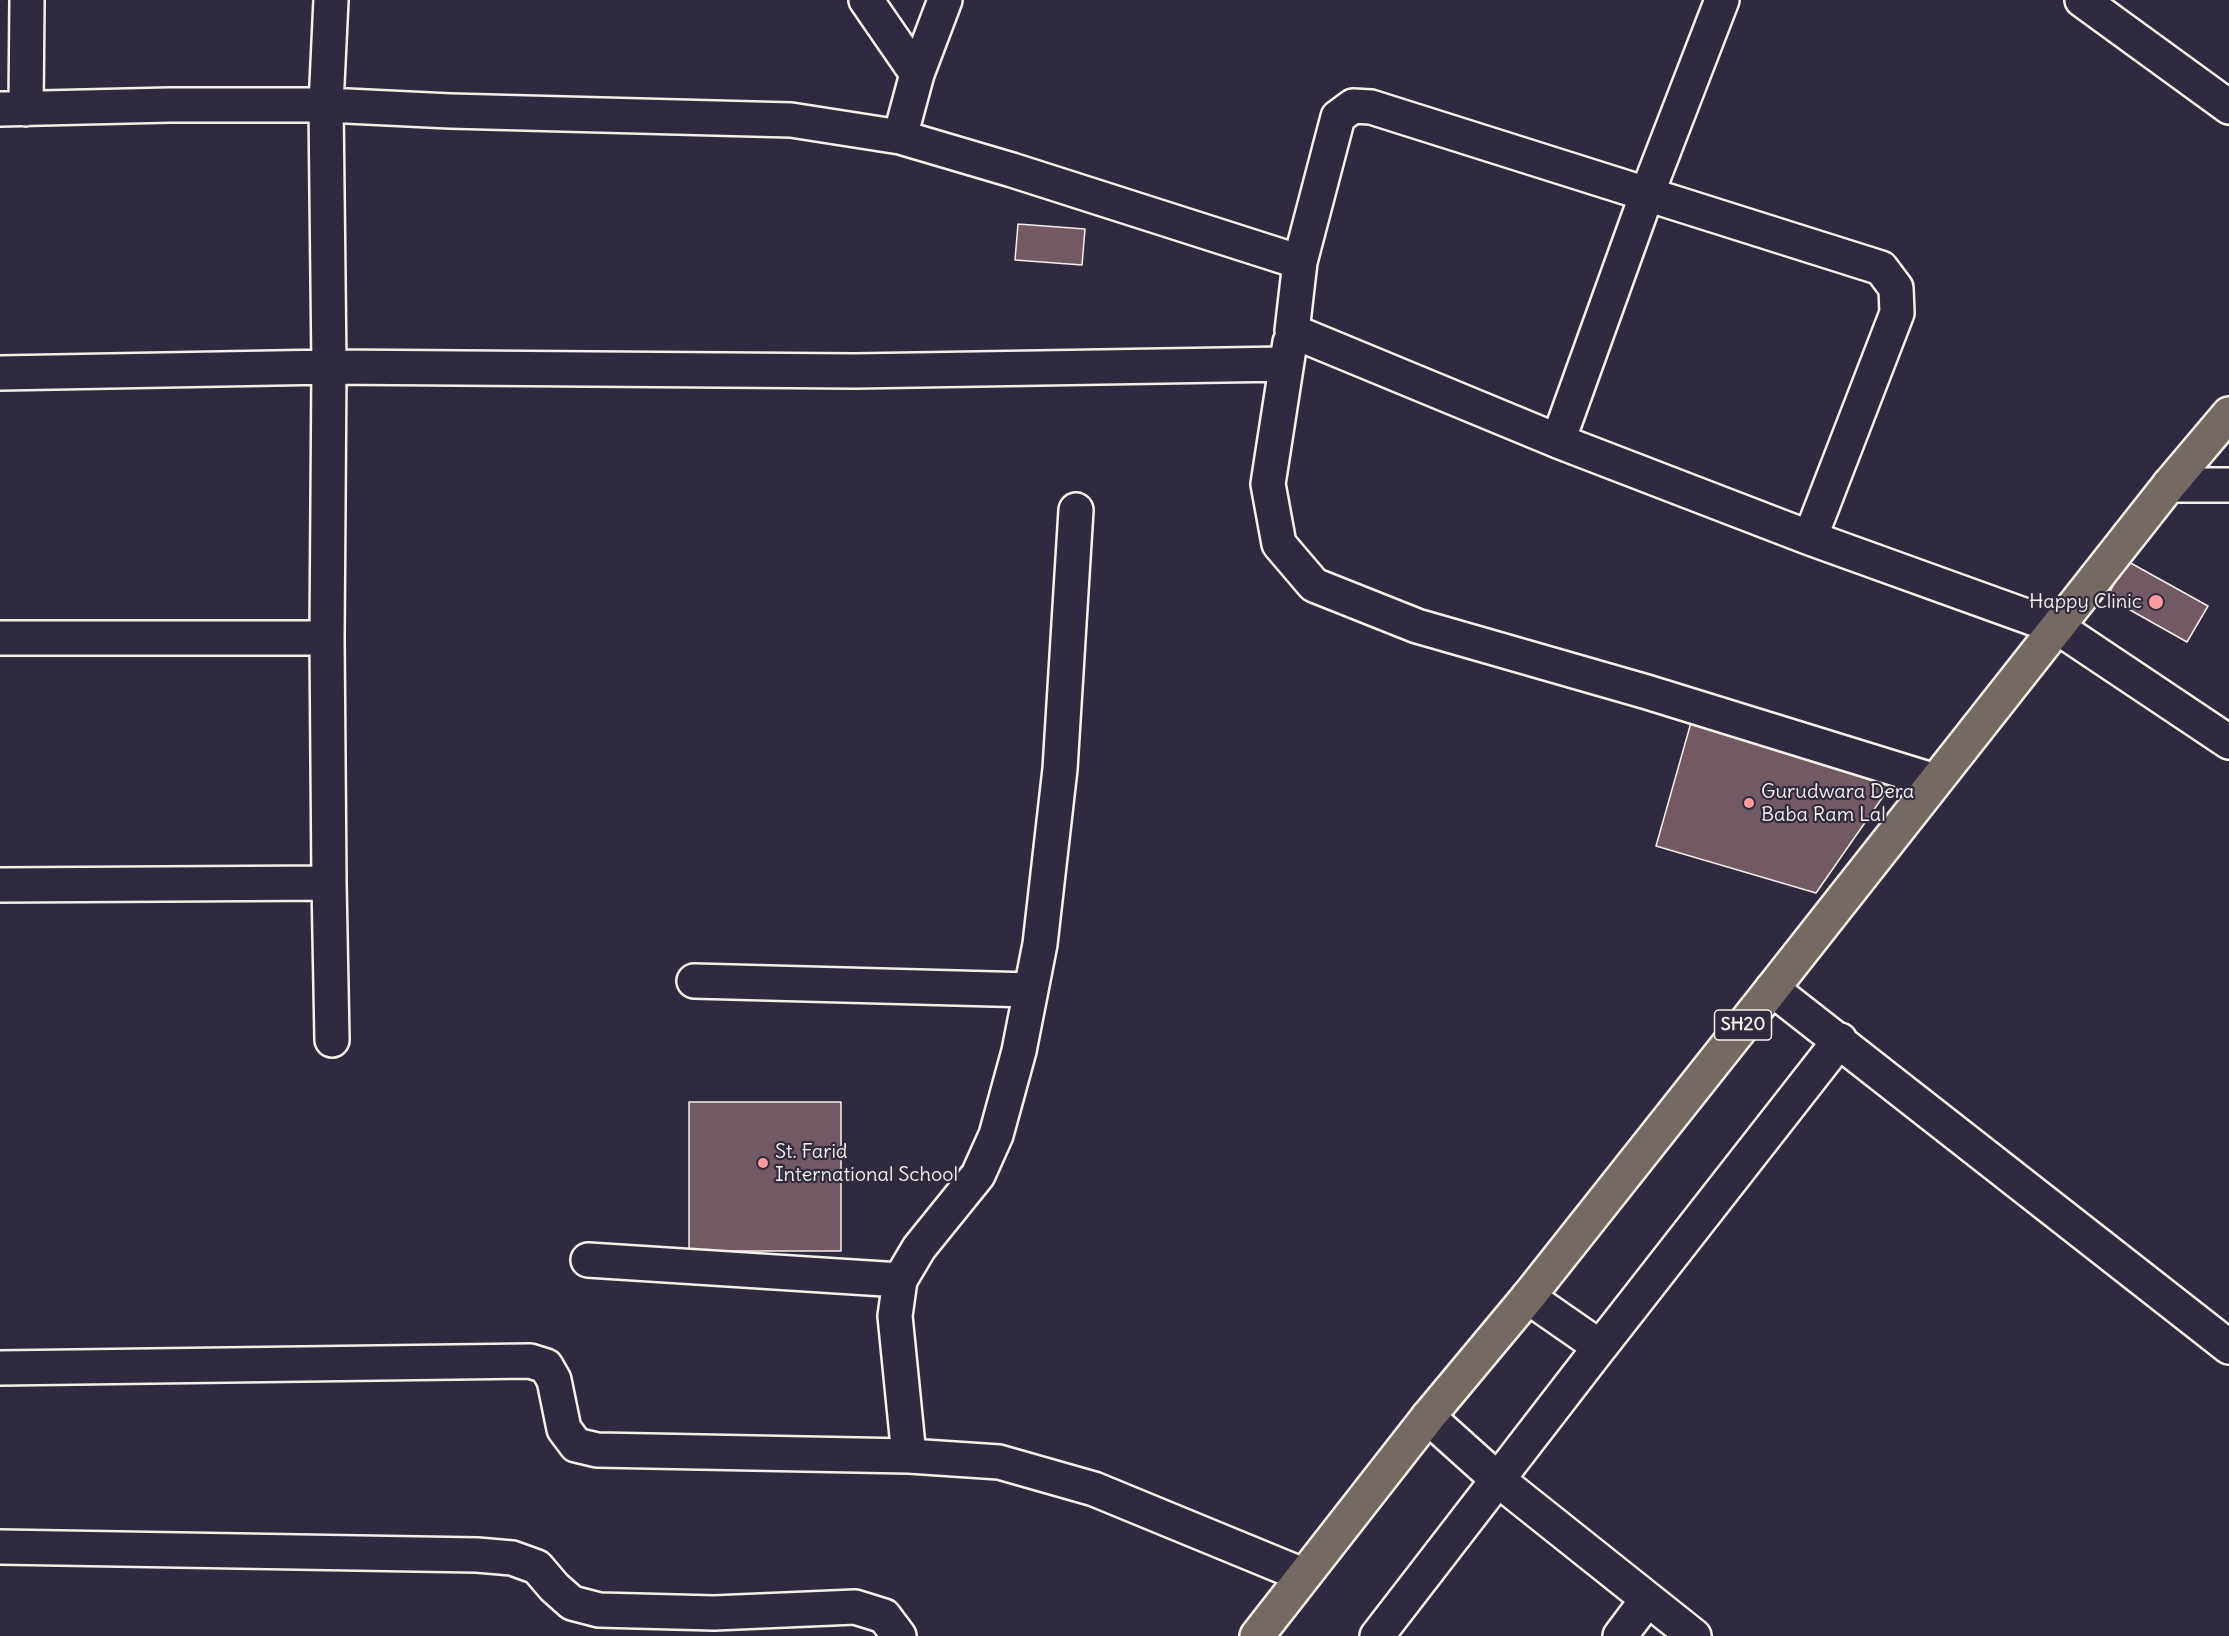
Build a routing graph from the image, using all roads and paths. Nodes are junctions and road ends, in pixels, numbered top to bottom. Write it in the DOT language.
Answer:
graph roads {
  1 [pos="27,0"];
  2 [pos="331,0"];
  3 [pos="866,0"];
  4 [pos="945,0"];
  5 [pos="1722,0"];
  6 [pos="2082,0"];
  7 [pos="917,74"];
  8 [pos="326,105"];
  9 [pos="2229,107"];
  10 [pos="13,109"];
  11 [pos="900,137"];
  12 [pos="1647,194"];
  13 [pos="1300,261"];
  14 [pos="1292,332"];
  15 [pos="1285,364"];
  16 [pos="329,367"];
  17 [pos="0,373"];
  18 [pos="2229,414"];
  19 [pos="1558,441"];
  20 [pos="2169,485"];
  21 [pos="2229,485"];
  22 [pos="1076,510"];
  23 [pos="1810,538"];
  24 [pos="2057,627"];
  25 [pos="0,638"];
  26 [pos="327,638"];
  27 [pos="2229,742"];
  28 [pos="1935,782"];
  29 [pos="329,883"];
  30 [pos="0,885"];
  31 [pos="694,981"];
  32 [pos="1772,988"];
  33 [pos="1032,990"];
  34 [pos="332,1040"];
  35 [pos="1840,1040"];
  36 [pos="588,1260"];
  37 [pos="900,1280"];
  38 [pos="1528,1297"];
  39 [pos="1600,1347"];
  40 [pos="2229,1347"];
  41 [pos="0,1368"];
  42 [pos="1428,1417"];
  43 [pos="909,1455"];
  44 [pos="1497,1479"];
  45 [pos="0,1547"];
  46 [pos="1303,1575"];
  47 [pos="1647,1600"];
  48 [pos="899,1636"];
  49 [pos="1257,1636"];
  50 [pos="1377,1636"];
  51 [pos="1620,1636"];
  52 [pos="1694,1636"];
  1 -- 10 [label="street"];
  2 -- 8 [label="street"];
  3 -- 7 [label="street"];
  4 -- 7 [label="street"];
  5 -- 12 [label="street"];
  6 -- 9 [label="street"];
  7 -- 11 [label="street"];
  8 -- 10 [label="street"];
  8 -- 11 [label="street"];
  8 -- 16 [label="street"];
  11 -- 13 [label="street"];
  12 -- 13 [label="street"];
  12 -- 19 [label="street"];
  12 -- 23 [label="street"];
  13 -- 14 [label="street"];
  14 -- 15 [label="street"];
  14 -- 19 [label="street"];
  15 -- 16 [label="street"];
  15 -- 28 [label="street"];
  16 -- 17 [label="street"];
  16 -- 26 [label="street"];
  18 -- 20 [label="main road, SH20"];
  19 -- 23 [label="street"];
  20 -- 21 [label="street"];
  20 -- 24 [label="main road, SH20"];
  22 -- 33 [label="street"];
  23 -- 24 [label="street"];
  24 -- 27 [label="street"];
  24 -- 28 [label="main road, SH20"];
  25 -- 26 [label="street"];
  26 -- 29 [label="street"];
  28 -- 32 [label="main road, SH20"];
  29 -- 30 [label="street"];
  29 -- 34 [label="street"];
  31 -- 33 [label="street"];
  32 -- 35 [label="street"];
  32 -- 38 [label="main road, SH20"];
  33 -- 37 [label="street"];
  35 -- 39 [label="street"];
  35 -- 40 [label="street"];
  36 -- 37 [label="street"];
  37 -- 43 [label="street"];
  38 -- 39 [label="street"];
  38 -- 42 [label="main road, SH20"];
  39 -- 44 [label="street"];
  41 -- 43 [label="street"];
  42 -- 44 [label="street"];
  42 -- 46 [label="main road, SH20"];
  43 -- 46 [label="street"];
  44 -- 47 [label="street"];
  44 -- 50 [label="street"];
  45 -- 48 [label="street"];
  46 -- 49 [label="main road, SH20"];
  47 -- 51 [label="street"];
  47 -- 52 [label="street"];
}
